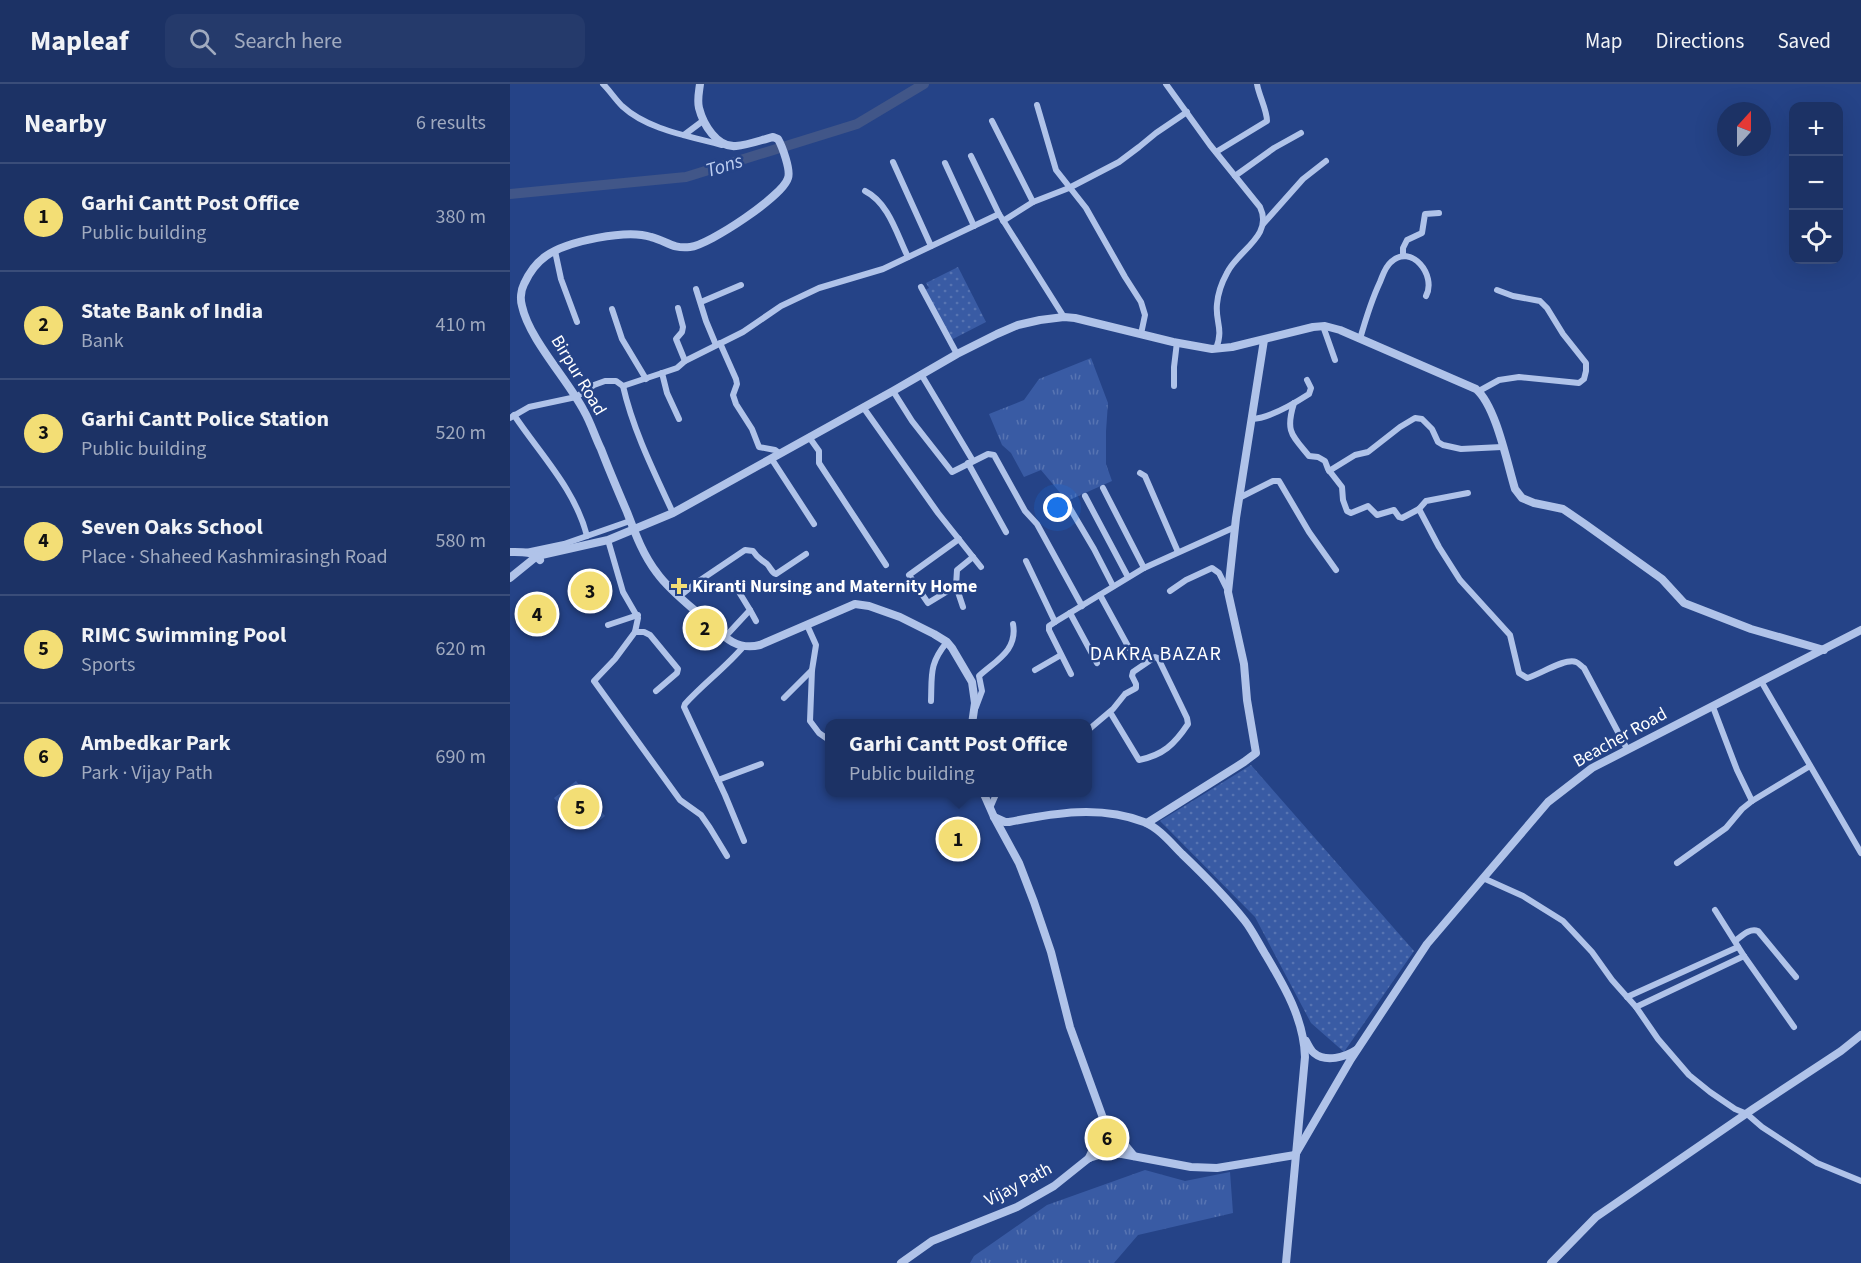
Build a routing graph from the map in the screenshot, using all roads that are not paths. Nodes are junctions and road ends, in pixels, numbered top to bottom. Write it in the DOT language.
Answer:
graph roads {
  1 [pos="603,84"];
  2 [pos="700,84"];
  3 [pos="1257,84"];
  4 [pos="1169,85"];
  5 [pos="1037,105"];
  6 [pos="1187,112"];
  7 [pos="704,120"];
  8 [pos="992,121"];
  9 [pos="1301,133"];
  10 [pos="684,135"];
  11 [pos="723,145"];
  12 [pos="1216,152"];
  13 [pos="971,156"];
  14 [pos="1326,161"];
  15 [pos="892,162"];
  16 [pos="945,163"];
  17 [pos="1235,176"];
  18 [pos="1070,188"];
  19 [pos="865,191"];
  20 [pos="1033,202"];
  21 [pos="1439,213"];
  22 [pos="1001,218"];
  23 [pos="1263,224"];
  24 [pos="974,226"];
  25 [pos="931,246"];
  26 [pos="555,251"];
  27 [pos="1403,255"];
  28 [pos="908,257"];
  29 [pos="741,285"];
  30 [pos="921,287"];
  31 [pos="696,289"];
  32 [pos="1497,290"];
  33 [pos="1426,296"];
  34 [pos="701,302"];
  35 [pos="678,308"];
  36 [pos="612,309"];
  37 [pos="1064,317"];
  38 [pos="577,322"];
  39 [pos="1323,326"];
  40 [pos="1141,334"];
  41 [pos="1360,339"];
  42 [pos="1264,340"];
  43 [pos="1177,342"];
  44 [pos="718,344"];
  45 [pos="1216,349"];
  46 [pos="957,354"];
  47 [pos="1335,360"];
  48 [pos="685,361"];
  49 [pos="662,373"];
  50 [pos="921,374"];
  51 [pos="646,379"];
  52 [pos="1306,380"];
  53 [pos="623,386"];
  54 [pos="1174,386"];
  55 [pos="893,391"];
  56 [pos="1479,391"];
  57 [pos="576,397"];
  58 [pos="1294,404"];
  59 [pos="863,408"];
  60 [pos="512,416"];
  61 [pos="679,419"];
  62 [pos="1252,419"];
  63 [pos="809,437"];
  64 [pos="1502,447"];
  65 [pos="775,456"];
  66 [pos="970,462"];
  67 [pos="1329,471"];
  68 [pos="1140,473"];
  69 [pos="1103,488"];
  70 [pos="1468,492"];
  71 [pos="1085,496"];
  72 [pos="1239,498"];
  73 [pos="1068,505"];
  74 [pos="1419,509"];
  75 [pos="673,513"];
  76 [pos="814,524"];
  77 [pos="632,526"];
  78 [pos="1235,527"];
  79 [pos="1006,532"];
  80 [pos="587,536"];
  81 [pos="959,539"];
  82 [pos="608,540"];
  83 [pos="510,552"];
  84 [pos="525,552"];
  85 [pos="1178,552"];
  86 [pos="806,554"];
  87 [pos="973,556"];
  88 [pos="541,557"];
  89 [pos="1026,561"];
  90 [pos="886,565"];
  91 [pos="981,567"];
  92 [pos="1144,568"];
  93 [pos="1336,570"];
  94 [pos="1128,577"];
  95 [pos="510,578"];
  96 [pos="510,584"];
  97 [pos="956,586"];
  98 [pos="1113,586"];
  99 [pos="1170,591"];
  100 [pos="739,592"];
  101 [pos="1228,592"];
  102 [pos="1100,595"];
  103 [pos="680,596"];
  104 [pos="1082,606"];
  105 [pos="963,607"];
  106 [pos="750,610"];
  107 [pos="1070,613"];
  108 [pos="638,615"];
  109 [pos="756,621"];
  110 [pos="1055,622"];
  111 [pos="1013,624"];
  112 [pos="608,625"];
  113 [pos="807,625"];
  114 [pos="1861,630"];
  115 [pos="635,632"];
  116 [pos="725,637"];
  117 [pos="947,642"];
  118 [pos="743,647"];
  119 [pos="1129,648"];
  120 [pos="1824,650"];
  121 [pos="1061,655"];
  122 [pos="1097,663"];
  123 [pos="812,670"];
  124 [pos="1035,670"];
  125 [pos="1071,674"];
  126 [pos="1761,681"];
  127 [pos="656,691"];
  128 [pos="784,698"];
  129 [pos="931,701"];
  130 [pos="1713,707"];
  131 [pos="974,710"];
  132 [pos="1110,712"];
  133 [pos="973,719"];
  134 [pos="1092,727"];
  135 [pos="825,737"];
  136 [pos="1627,749"];
  137 [pos="761,764"];
  138 [pos="1810,766"];
  139 [pos="718,780"];
  140 [pos="985,797"];
  141 [pos="996,797"];
  142 [pos="1752,801"];
  143 [pos="992,813"];
  144 [pos="1147,823"];
  145 [pos="744,841"];
  146 [pos="1861,853"];
  147 [pos="727,856"];
  148 [pos="1677,863"];
  149 [pos="1483,878"];
  150 [pos="1715,910"];
  151 [pos="1737,944"];
  152 [pos="1744,956"];
  153 [pos="1796,977"];
  154 [pos="1627,997"];
  155 [pos="1636,1007"];
  156 [pos="1794,1027"];
  157 [pos="1861,1035"];
  158 [pos="1305,1040"];
  159 [pos="1359,1048"];
  160 [pos="1748,1114"];
  161 [pos="1103,1118"];
  162 [pos="1296,1155"];
  163 [pos="1134,1156"];
  164 [pos="1089,1158"];
  165 [pos="1861,1181"];
  166 [pos="901,1263"];
  167 [pos="1286,1263"];
  168 [pos="1551,1263"];
  1 -- 10 [label="street"];
  2 -- 7 [label="street"];
  3 -- 12 [label="street"];
  4 -- 6 [label="street"];
  5 -- 18 [label="street"];
  6 -- 12 [label="street"];
  6 -- 18 [label="street"];
  7 -- 10 [label="street"];
  7 -- 11 [label="street"];
  8 -- 20 [label="street"];
  9 -- 17 [label="street"];
  10 -- 11 [label="street"];
  11 -- 26 [label="street"];
  12 -- 17 [label="street"];
  13 -- 22 [label="street"];
  14 -- 23 [label="street"];
  15 -- 25 [label="street"];
  16 -- 24 [label="street"];
  17 -- 23 [label="street"];
  18 -- 20 [label="street"];
  18 -- 40 [label="street"];
  19 -- 28 [label="street"];
  20 -- 22 [label="street"];
  21 -- 27 [label="street"];
  22 -- 24 [label="street"];
  22 -- 37 [label="street"];
  23 -- 45 [label="street"];
  24 -- 25 [label="street"];
  25 -- 28 [label="street"];
  26 -- 38 [label="street"];
  26 -- 57 [label="street, Birpur Road"];
  27 -- 33 [label="street"];
  27 -- 41 [label="street"];
  28 -- 44 [label="street"];
  29 -- 34 [label="street"];
  30 -- 46 [label="street"];
  31 -- 34 [label="street"];
  32 -- 56 [label="street"];
  34 -- 44 [label="street"];
  35 -- 48 [label="street"];
  36 -- 51 [label="street"];
  37 -- 40 [label="street"];
  37 -- 46 [label="street"];
  39 -- 41 [label="street"];
  39 -- 42 [label="street"];
  39 -- 47 [label="street"];
  40 -- 43 [label="street"];
  41 -- 56 [label="street"];
  42 -- 45 [label="street"];
  42 -- 62 [label="street"];
  43 -- 45 [label="street"];
  43 -- 54 [label="street"];
  44 -- 48 [label="street"];
  44 -- 65 [label="street"];
  46 -- 50 [label="street"];
  48 -- 49 [label="street"];
  49 -- 51 [label="street"];
  49 -- 61 [label="street"];
  50 -- 55 [label="street"];
  50 -- 66 [label="street"];
  51 -- 53 [label="street"];
  52 -- 58 [label="street"];
  53 -- 57 [label="street"];
  53 -- 75 [label="street"];
  55 -- 59 [label="street"];
  55 -- 66 [label="street"];
  56 -- 64 [label="street"];
  57 -- 60 [label="street"];
  57 -- 77 [label="street, Birpur Road"];
  58 -- 62 [label="street"];
  58 -- 67 [label="street"];
  59 -- 63 [label="street"];
  59 -- 81 [label="street"];
  60 -- 80 [label="street"];
  62 -- 72 [label="street"];
  63 -- 65 [label="street"];
  63 -- 90 [label="street"];
  64 -- 67 [label="street"];
  64 -- 120 [label="street"];
  65 -- 75 [label="street"];
  65 -- 76 [label="street"];
  66 -- 79 [label="street"];
  66 -- 104 [label="street"];
  67 -- 74 [label="street"];
  68 -- 85 [label="street"];
  69 -- 92 [label="street"];
  70 -- 74 [label="street"];
  71 -- 94 [label="street"];
  72 -- 78 [label="street"];
  72 -- 93 [label="street"];
  73 -- 98 [label="street"];
  74 -- 136 [label="street"];
  75 -- 77 [label="street"];
  77 -- 80 [label="street"];
  77 -- 82 [label="street"];
  77 -- 103 [label="street, Birpur Road"];
  78 -- 85 [label="street"];
  78 -- 101 [label="street"];
  80 -- 84 [label="street"];
  81 -- 87 [label="street"];
  81 -- 97 [label="street"];
  82 -- 88 [label="street"];
  82 -- 108 [label="street"];
  83 -- 84 [label="street"];
  84 -- 88 [label="street"];
  85 -- 92 [label="street"];
  86 -- 103 [label="street"];
  87 -- 91 [label="street"];
  87 -- 97 [label="street"];
  88 -- 95 [label="street"];
  88 -- 96 [label="street"];
  89 -- 110 [label="street"];
  92 -- 94 [label="street"];
  94 -- 98 [label="street"];
  97 -- 105 [label="street"];
  98 -- 102 [label="street"];
  99 -- 101 [label="street"];
  100 -- 106 [label="street"];
  101 -- 144 [label="street"];
  102 -- 104 [label="street"];
  102 -- 119 [label="street"];
  103 -- 116 [label="street, Birpur Road"];
  104 -- 107 [label="street"];
  106 -- 109 [label="street"];
  106 -- 116 [label="street"];
  107 -- 110 [label="street"];
  107 -- 122 [label="street"];
  108 -- 112 [label="street"];
  108 -- 115 [label="street"];
  110 -- 121 [label="street"];
  111 -- 131 [label="street"];
  113 -- 117 [label="street"];
  113 -- 118 [label="street"];
  113 -- 123 [label="street"];
  114 -- 120 [label="street, Beacher Road"];
  115 -- 127 [label="street"];
  115 -- 147 [label="street"];
  116 -- 118 [label="street, Birpur Road"];
  117 -- 129 [label="street"];
  117 -- 131 [label="street"];
  118 -- 139 [label="street"];
  120 -- 126 [label="street, Beacher Road"];
  121 -- 124 [label="street"];
  121 -- 125 [label="street"];
  123 -- 128 [label="street"];
  123 -- 135 [label="street"];
  126 -- 130 [label="street, Beacher Road"];
  126 -- 138 [label="street"];
  130 -- 136 [label="street, Beacher Road"];
  130 -- 142 [label="street"];
  131 -- 133 [label="street"];
  132 -- 132 [label="street"];
  132 -- 134 [label="street"];
  136 -- 149 [label="street, Beacher Road"];
  137 -- 139 [label="street"];
  138 -- 142 [label="street"];
  138 -- 146 [label="street"];
  139 -- 145 [label="street"];
  140 -- 143 [label="street"];
  141 -- 143 [label="street"];
  142 -- 148 [label="street"];
  143 -- 144 [label="street"];
  143 -- 161 [label="street"];
  144 -- 158 [label="street"];
  149 -- 154 [label="street"];
  149 -- 159 [label="street, Beacher Road"];
  150 -- 151 [label="street"];
  151 -- 152 [label="street"];
  151 -- 153 [label="street"];
  151 -- 154 [label="street"];
  152 -- 155 [label="street"];
  152 -- 156 [label="street"];
  154 -- 155 [label="street"];
  155 -- 160 [label="street"];
  157 -- 160 [label="street"];
  158 -- 159 [label="street"];
  158 -- 162 [label="street"];
  159 -- 162 [label="street, Beacher Road"];
  160 -- 165 [label="street"];
  160 -- 168 [label="street"];
  161 -- 163 [label="street"];
  161 -- 164 [label="street"];
  162 -- 163 [label="street"];
  162 -- 167 [label="street"];
  163 -- 164 [label="street"];
  164 -- 166 [label="street, Vijay Path"];
}
